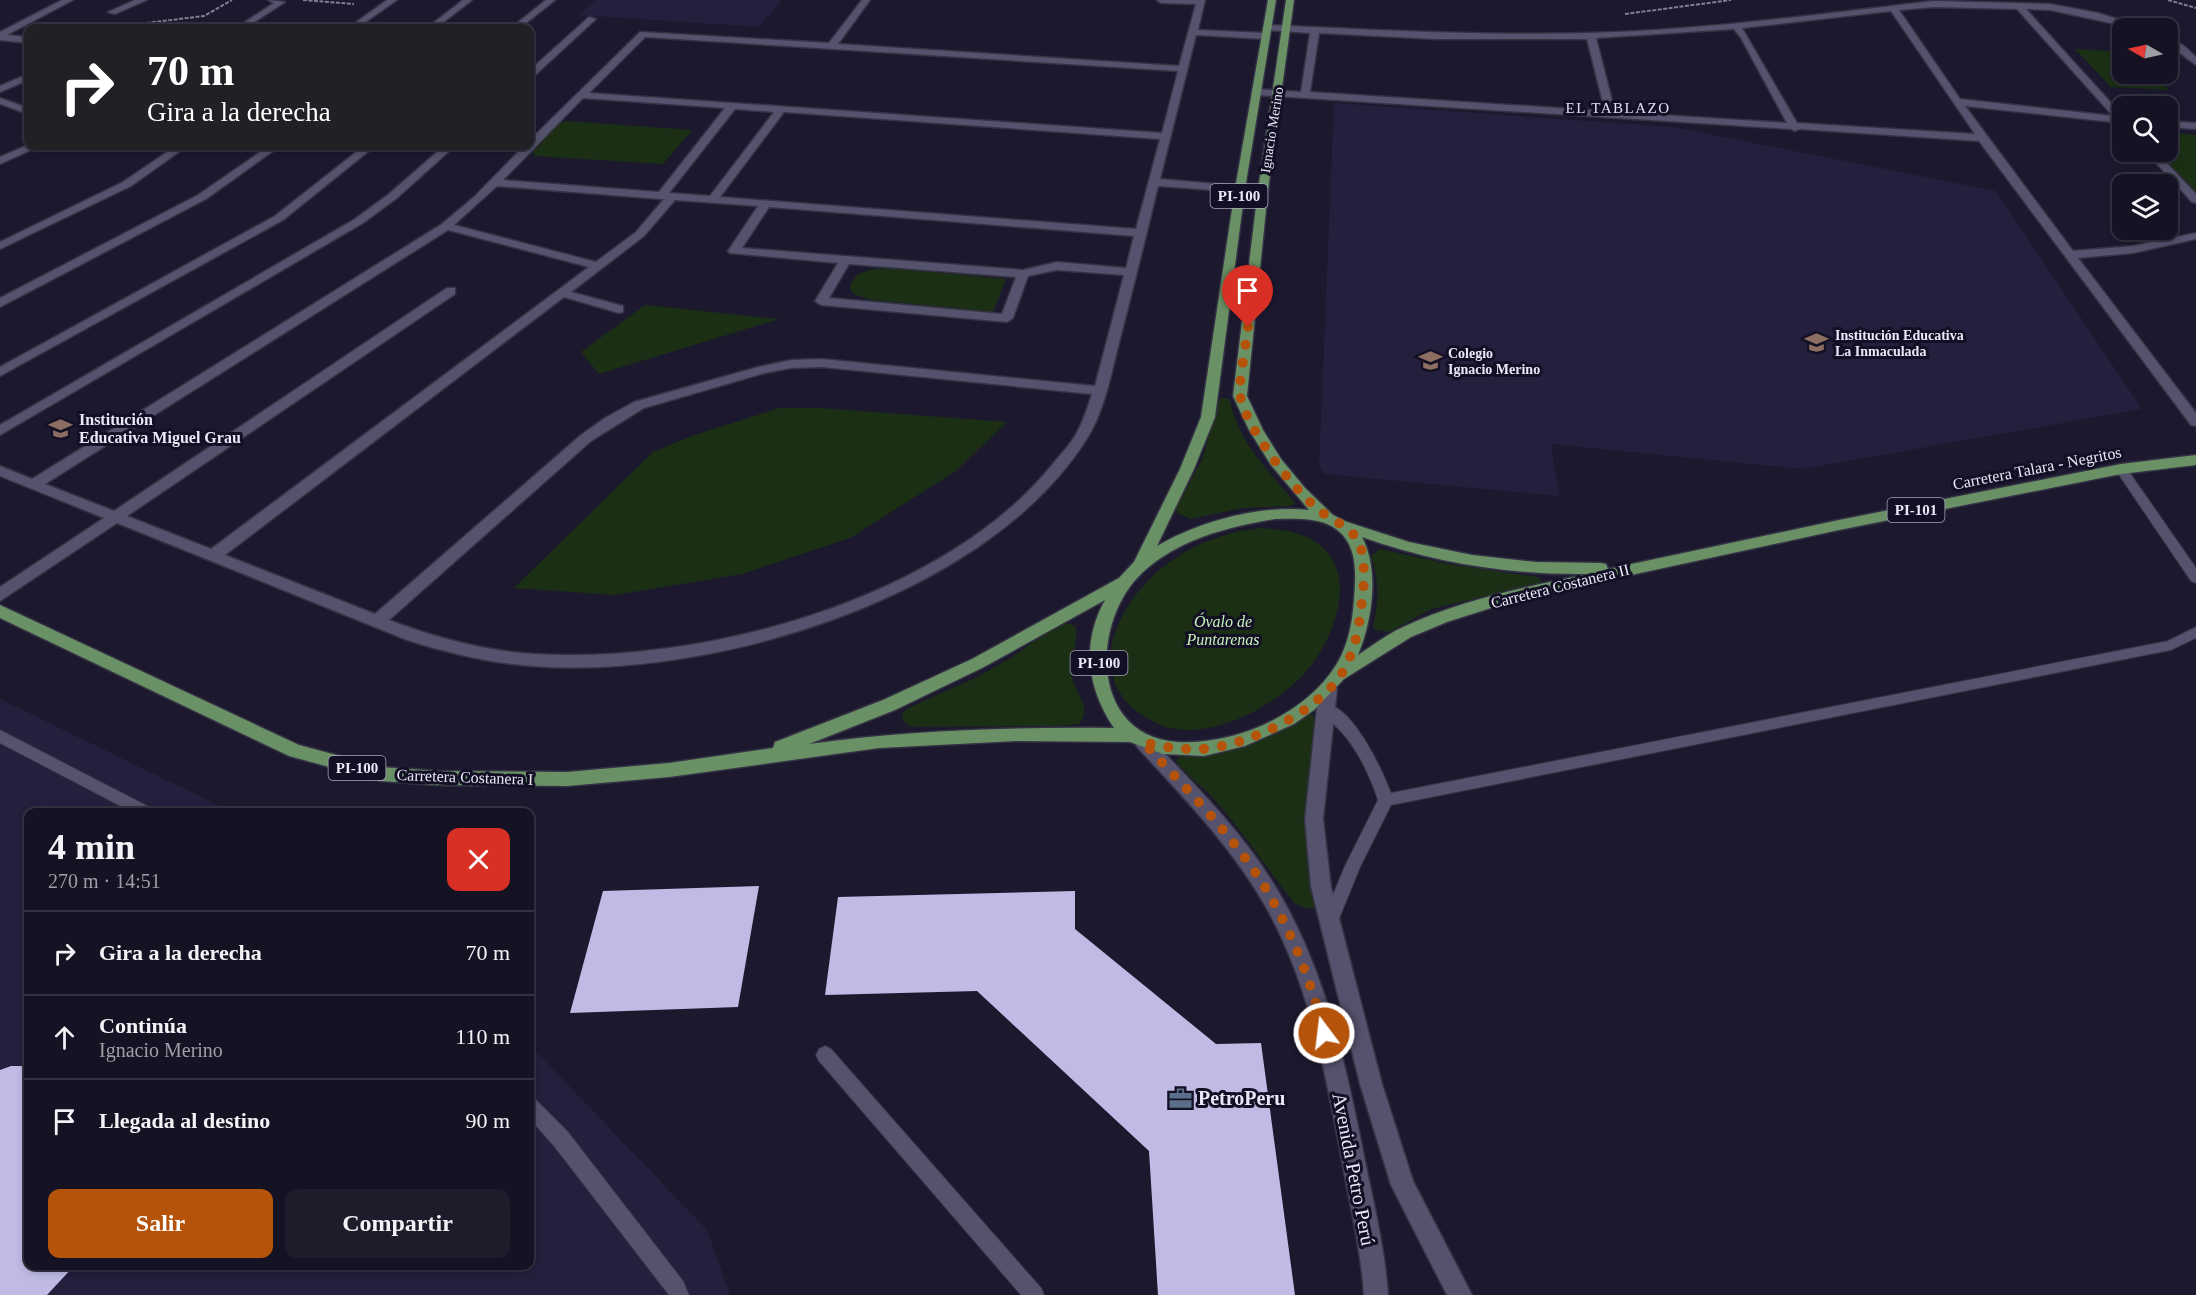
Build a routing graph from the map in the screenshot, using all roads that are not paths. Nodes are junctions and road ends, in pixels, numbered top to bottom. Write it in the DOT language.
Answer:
graph roads {
  1 [pos="69,0"];
  2 [pos="143,0"];
  3 [pos="272,0"];
  4 [pos="393,0"];
  5 [pos="468,0"];
  6 [pos="551,0"];
  7 [pos="866,0"];
  8 [pos="1161,0"];
  9 [pos="1272,0"];
  10 [pos="1290,0"];
  11 [pos="1201,1"];
  12 [pos="2018,5"];
  13 [pos="1894,10"];
  14 [pos="112,12"];
  15 [pos="592,19"];
  16 [pos="2112,20"];
  17 [pos="246,24"];
  18 [pos="358,24"];
  19 [pos="435,24"];
  20 [pos="520,24"];
  21 [pos="1736,26"];
  22 [pos="1287,29"];
  23 [pos="1315,31"];
  24 [pos="1193,32"];
  25 [pos="1267,32"];
  26 [pos="0,36"];
  27 [pos="1591,36"];
  28 [pos="24,39"];
  29 [pos="832,46"];
  30 [pos="2178,46"];
  31 [pos="2196,62"];
  32 [pos="1184,69"];
  33 [pos="534,71"];
  34 [pos="24,79"];
  35 [pos="0,89"];
  36 [pos="1257,92"];
  37 [pos="1278,93"];
  38 [pos="580,95"];
  39 [pos="1305,95"];
  40 [pos="0,101"];
  41 [pos="1957,102"];
  42 [pos="732,106"];
  43 [pos="781,109"];
  44 [pos="2112,109"];
  45 [pos="24,110"];
  46 [pos="1611,114"];
  47 [pos="2112,119"];
  48 [pos="2178,125"];
  49 [pos="2196,126"];
  50 [pos="1795,128"];
  51 [pos="1166,136"];
  52 [pos="1982,138"];
  53 [pos="534,140"];
  54 [pos="26,150"];
  55 [pos="176,150"];
  56 [pos="269,150"];
  57 [pos="365,150"];
  58 [pos="445,150"];
  59 [pos="524,150"];
  60 [pos="0,161"];
  61 [pos="2160,162"];
  62 [pos="493,182"];
  63 [pos="1154,183"];
  64 [pos="1240,189"];
  65 [pos="666,196"];
  66 [pos="712,200"];
  67 [pos="2196,200"];
  68 [pos="765,204"];
  69 [pos="446,226"];
  70 [pos="1140,233"];
  71 [pos="2196,236"];
  72 [pos="0,246"];
  73 [pos="2069,255"];
  74 [pos="845,261"];
  75 [pos="599,266"];
  76 [pos="1130,272"];
  77 [pos="1023,274"];
  78 [pos="451,291"];
  79 [pos="563,293"];
  80 [pos="0,303"];
  81 [pos="619,309"];
  82 [pos="0,372"];
  83 [pos="1100,391"];
  84 [pos="2194,417"];
  85 [pos="0,431"];
  86 [pos="2196,460"];
  87 [pos="2121,469"];
  88 [pos="0,471"];
  89 [pos="34,484"];
  90 [pos="115,517"];
  91 [pos="1328,518"];
  92 [pos="1343,526"];
  93 [pos="213,556"];
  94 [pos="1140,566"];
  95 [pos="1638,567"];
  96 [pos="2196,578"];
  97 [pos="1127,581"];
  98 [pos="0,595"];
  99 [pos="0,611"];
  100 [pos="378,621"];
  101 [pos="2196,632"];
  102 [pos="1342,673"];
  103 [pos="1328,689"];
  104 [pos="1326,709"];
  105 [pos="0,736"];
  106 [pos="1139,739"];
  107 [pos="746,759"];
  108 [pos="1386,800"];
  109 [pos="138,808"];
  110 [pos="1330,921"];
  111 [pos="825,1055"];
  112 [pos="534,1110"];
  113 [pos="679,1295"];
  114 [pos="1034,1295"];
  115 [pos="1376,1295"];
  116 [pos="1460,1295"];
  1 -- 26 [label="street"];
  2 -- 14 [label="street"];
  3 -- 17 [label="street"];
  4 -- 18 [label="street"];
  5 -- 19 [label="street"];
  6 -- 20 [label="street"];
  7 -- 29 [label="street"];
  8 -- 11 [label="street"];
  9 -- 25 [label="main road, PI-100"];
  10 -- 22 [label="main road, Ignacio Merino / PI-100"];
  11 -- 24 [label="street"];
  12 -- 13 [label="street"];
  12 -- 16 [label="street"];
  12 -- 44 [label="street"];
  13 -- 21 [label="street"];
  13 -- 41 [label="street"];
  15 -- 33 [label="street"];
  21 -- 27 [label="street"];
  21 -- 50 [label="street"];
  22 -- 23 [label="street"];
  22 -- 25 [label="street"];
  22 -- 37 [label="main road, Ignacio Merino / PI-100"];
  23 -- 27 [label="street"];
  23 -- 39 [label="street"];
  24 -- 25 [label="street"];
  24 -- 32 [label="street"];
  25 -- 36 [label="main road, PI-100"];
  26 -- 28 [label="street"];
  27 -- 46 [label="street"];
  29 -- 32 [label="street"];
  29 -- 38 [label="street"];
  30 -- 31 [label="street"];
  32 -- 51 [label="street"];
  34 -- 35 [label="street"];
  36 -- 37 [label="street"];
  36 -- 64 [label="main road, PI-100"];
  37 -- 39 [label="street"];
  37 -- 91 [label="main road, Ignacio Merino / PI-100"];
  38 -- 42 [label="street"];
  38 -- 53 [label="street"];
  39 -- 46 [label="street"];
  40 -- 45 [label="street"];
  41 -- 47 [label="street"];
  41 -- 52 [label="street"];
  42 -- 43 [label="street"];
  42 -- 65 [label="street"];
  43 -- 51 [label="street"];
  43 -- 66 [label="street"];
  46 -- 50 [label="street"];
  48 -- 49 [label="street"];
  50 -- 52 [label="street"];
  51 -- 63 [label="street"];
  52 -- 73 [label="street"];
  54 -- 60 [label="street"];
  55 -- 72 [label="street"];
  56 -- 80 [label="street"];
  57 -- 82 [label="street"];
  58 -- 85 [label="street"];
  59 -- 62 [label="street"];
  61 -- 67 [label="street"];
  62 -- 65 [label="street"];
  62 -- 69 [label="street"];
  63 -- 64 [label="street"];
  63 -- 70 [label="street"];
  64 -- 94 [label="main road, PI-100"];
  65 -- 66 [label="street"];
  65 -- 75 [label="street"];
  66 -- 68 [label="street"];
  68 -- 70 [label="street"];
  68 -- 74 [label="street"];
  69 -- 75 [label="street"];
  69 -- 89 [label="street"];
  70 -- 76 [label="street"];
  71 -- 73 [label="street"];
  73 -- 84 [label="street"];
  74 -- 77 [label="street"];
  74 -- 77 [label="street"];
  75 -- 79 [label="street"];
  76 -- 77 [label="street"];
  76 -- 83 [label="street"];
  78 -- 90 [label="street"];
  79 -- 81 [label="street"];
  79 -- 93 [label="street"];
  83 -- 100 [label="street"];
  83 -- 100 [label="street"];
  86 -- 87 [label="main road, Carretera Talara - Negritos / PI-101"];
  87 -- 95 [label="main road, Carretera Talara - Negritos / PI-101"];
  87 -- 96 [label="lane"];
  88 -- 89 [label="street"];
  89 -- 90 [label="street"];
  90 -- 93 [label="street"];
  90 -- 98 [label="street"];
  91 -- 92 [label="main road, PI-100"];
  91 -- 94 [label="main road, PI-100"];
  92 -- 95 [label="main road, Carretera Costanera II / PI-101"];
  92 -- 102 [label="main road, PI-100"];
  93 -- 100 [label="street"];
  94 -- 97 [label="main road, PI-100"];
  95 -- 102 [label="main road, Carretera Costanera II / PI-101"];
  97 -- 106 [label="main road, PI-100"];
  97 -- 107 [label="main road, PI-100"];
  99 -- 107 [label="main road, Carretera Costanera I / PI-100"];
  101 -- 108 [label="lane"];
  102 -- 103 [label="main road, PI-100"];
  103 -- 104 [label="street, Avenida Petro Perú"];
  103 -- 106 [label="main road, PI-100"];
  104 -- 108 [label="lane"];
  104 -- 110 [label="street, Avenida Petro Perú"];
  105 -- 109 [label="lane"];
  106 -- 107 [label="main road, PI-100"];
  106 -- 115 [label="street, Avenida Petro Perú"];
  108 -- 110 [label="lane"];
  110 -- 116 [label="street, Avenida Petro Perú"];
  111 -- 114 [label="lane"];
  112 -- 113 [label="lane"];
}
